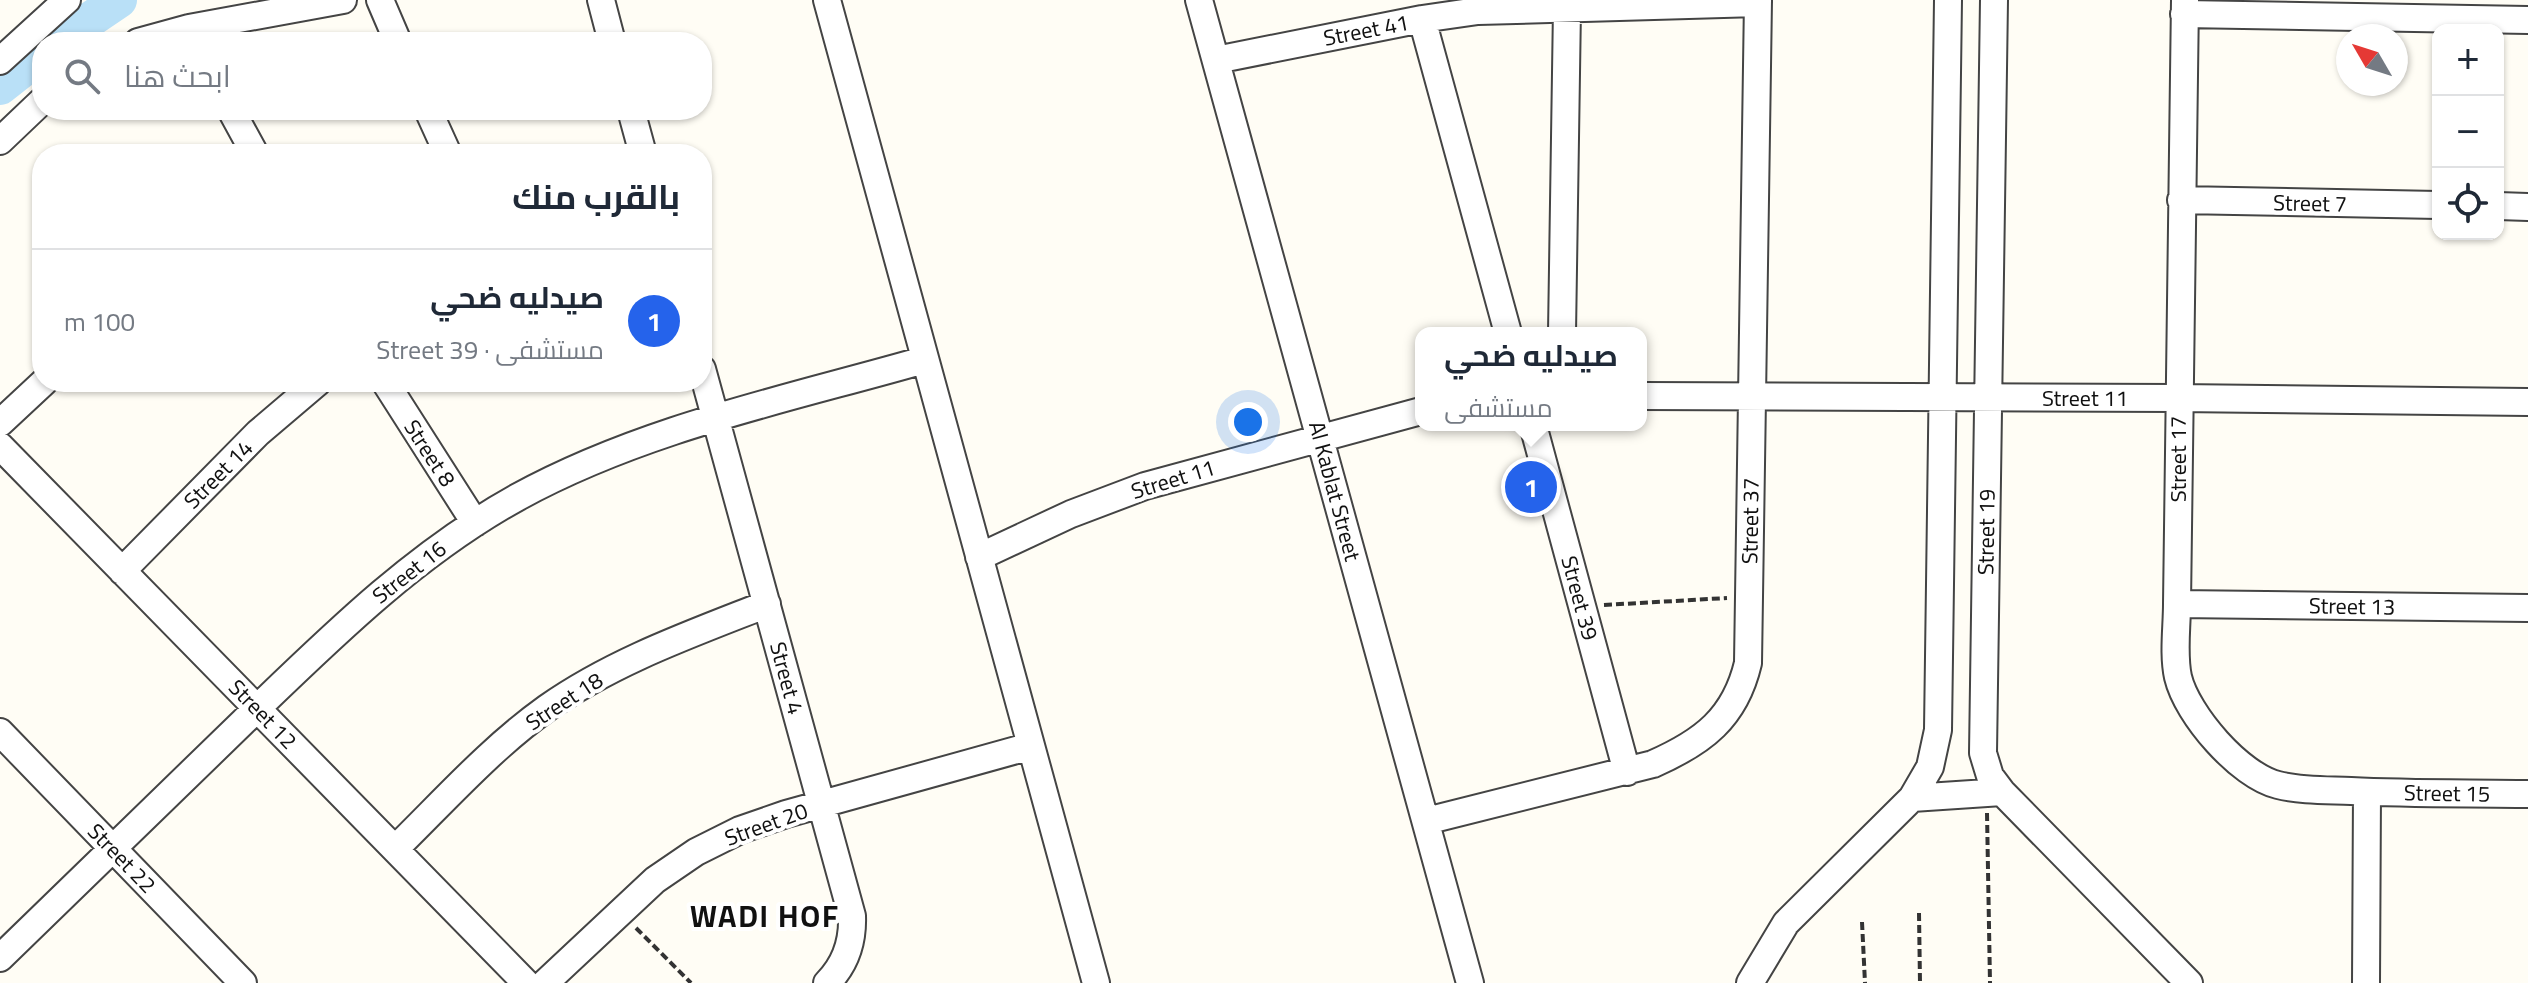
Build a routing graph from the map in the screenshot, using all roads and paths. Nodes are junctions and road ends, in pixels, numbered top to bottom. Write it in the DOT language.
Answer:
graph roads {
  1 [pos="67,0"];
  2 [pos="343,0"];
  3 [pos="380,0"];
  4 [pos="601,0"];
  5 [pos="827,0"];
  6 [pos="1199,0"];
  7 [pos="1948,0"];
  8 [pos="1994,0"];
  9 [pos="1758,1"];
  10 [pos="2184,7"];
  11 [pos="1567,8"];
  12 [pos="1422,19"];
  13 [pos="2528,20"];
  14 [pos="205,32"];
  15 [pos="394,32"];
  16 [pos="609,32"];
  17 [pos="1216,60"];
  18 [pos="0,61"];
  19 [pos="32,111"];
  20 [pos="236,120"];
  21 [pos="433,120"];
  22 [pos="634,120"];
  23 [pos="0,141"];
  24 [pos="250,144"];
  25 [pos="443,144"];
  26 [pos="640,144"];
  27 [pos="2181,200"];
  28 [pos="2432,205"];
  29 [pos="2504,206"];
  30 [pos="2528,207"];
  31 [pos="1506,327"];
  32 [pos="1562,327"];
  33 [pos="924,360"];
  34 [pos="33,392"];
  35 [pos="307,392"];
  36 [pos="391,392"];
  37 [pos="708,392"];
  38 [pos="1647,396"];
  39 [pos="1752,398"];
  40 [pos="1942,398"];
  41 [pos="1988,398"];
  42 [pos="2178,398"];
  43 [pos="2528,402"];
  44 [pos="1415,413"];
  45 [pos="716,419"];
  46 [pos="0,423"];
  47 [pos="1535,431"];
  48 [pos="1320,438"];
  49 [pos="0,446"];
  50 [pos="475,523"];
  51 [pos="979,557"];
  52 [pos="122,571"];
  53 [pos="1749,597"];
  54 [pos="767,604"];
  55 [pos="2177,604"];
  56 [pos="1582,606"];
  57 [pos="2528,608"];
  58 [pos="257,709"];
  59 [pos="0,732"];
  60 [pos="1031,746"];
  61 [pos="1627,772"];
  62 [pos="1994,792"];
  63 [pos="2367,792"];
  64 [pos="2528,794"];
  65 [pos="1912,798"];
  66 [pos="822,804"];
  67 [pos="1426,821"];
  68 [pos="113,849"];
  69 [pos="395,849"];
  70 [pos="620,912"];
  71 [pos="1919,913"];
  72 [pos="1862,922"];
  73 [pos="0,958"];
  74 [pos="243,983"];
  75 [pos="526,983"];
  76 [pos="545,983"];
  77 [pos="691,983"];
  78 [pos="827,983"];
  79 [pos="1096,983"];
  80 [pos="1470,983"];
  81 [pos="1750,983"];
  82 [pos="1865,983"];
  83 [pos="1920,983"];
  84 [pos="1990,983"];
  85 [pos="2189,983"];
  86 [pos="2366,983"];
  1 -- 18 [label="street"];
  2 -- 14 [label="street"];
  3 -- 15 [label="street"];
  4 -- 16 [label="street"];
  5 -- 33 [label="street"];
  6 -- 17 [label="street, Al Kablat Street"];
  7 -- 40 [label="street, Street 19"];
  8 -- 41 [label="street, Street 19"];
  9 -- 11 [label="street, Street 41"];
  9 -- 39 [label="street, Street 37"];
  10 -- 13 [label="street"];
  10 -- 27 [label="street, Street 17"];
  11 -- 12 [label="street, Street 41"];
  11 -- 32 [label="street"];
  12 -- 17 [label="street, Street 41"];
  12 -- 31 [label="street"];
  17 -- 48 [label="street, Al Kablat Street"];
  19 -- 23 [label="street"];
  20 -- 24 [label="street"];
  21 -- 25 [label="street"];
  22 -- 26 [label="street"];
  27 -- 28 [label="street, Street 7"];
  27 -- 42 [label="street, Street 17"];
  29 -- 30 [label="street"];
  33 -- 45 [label="street, Street 16"];
  33 -- 51 [label="street"];
  34 -- 46 [label="street"];
  35 -- 52 [label="street, Street 14"];
  36 -- 50 [label="street, Street 8"];
  37 -- 45 [label="street, Street 4"];
  38 -- 39 [label="street, Street 11"];
  39 -- 40 [label="street, Street 11"];
  39 -- 53 [label="street, Street 37"];
  40 -- 41 [label="street, Street 11"];
  40 -- 65 [label="street, Street 19"];
  41 -- 42 [label="street, Street 11"];
  41 -- 62 [label="street, Street 19"];
  42 -- 43 [label="street, Street 11"];
  42 -- 55 [label="street, Street 17"];
  44 -- 48 [label="street, Street 11"];
  45 -- 50 [label="street, Street 16"];
  45 -- 54 [label="street, Street 4"];
  47 -- 56 [label="street, Street 39"];
  48 -- 51 [label="street, Street 11"];
  48 -- 67 [label="street, Al Kablat Street"];
  49 -- 52 [label="street, Street 12"];
  50 -- 58 [label="street, Street 16"];
  51 -- 60 [label="street"];
  52 -- 58 [label="street, Street 12"];
  53 -- 56 [label="path"];
  53 -- 61 [label="street, Street 37"];
  54 -- 66 [label="street, Street 4"];
  54 -- 69 [label="street, Street 18"];
  55 -- 57 [label="street, Street 13"];
  55 -- 63 [label="street, Street 17"];
  56 -- 61 [label="street, Street 39"];
  58 -- 68 [label="street, Street 16"];
  58 -- 69 [label="street, Street 12"];
  59 -- 68 [label="street, Street 22"];
  60 -- 66 [label="street, Street 20"];
  60 -- 79 [label="street"];
  61 -- 67 [label="street, Street 37"];
  62 -- 65 [label="street"];
  62 -- 84 [label="path"];
  62 -- 85 [label="street, Street 19"];
  63 -- 64 [label="street, Street 15"];
  63 -- 86 [label="street"];
  65 -- 81 [label="street, Street 19"];
  66 -- 70 [label="street, Street 20"];
  66 -- 78 [label="street, Street 4"];
  67 -- 80 [label="street, Al Kablat Street"];
  68 -- 73 [label="street, Street 16"];
  68 -- 74 [label="street, Street 22"];
  69 -- 75 [label="street, Street 12"];
  70 -- 76 [label="street, Street 20"];
  70 -- 77 [label="path"];
  71 -- 83 [label="path"];
  72 -- 82 [label="path"];
}
